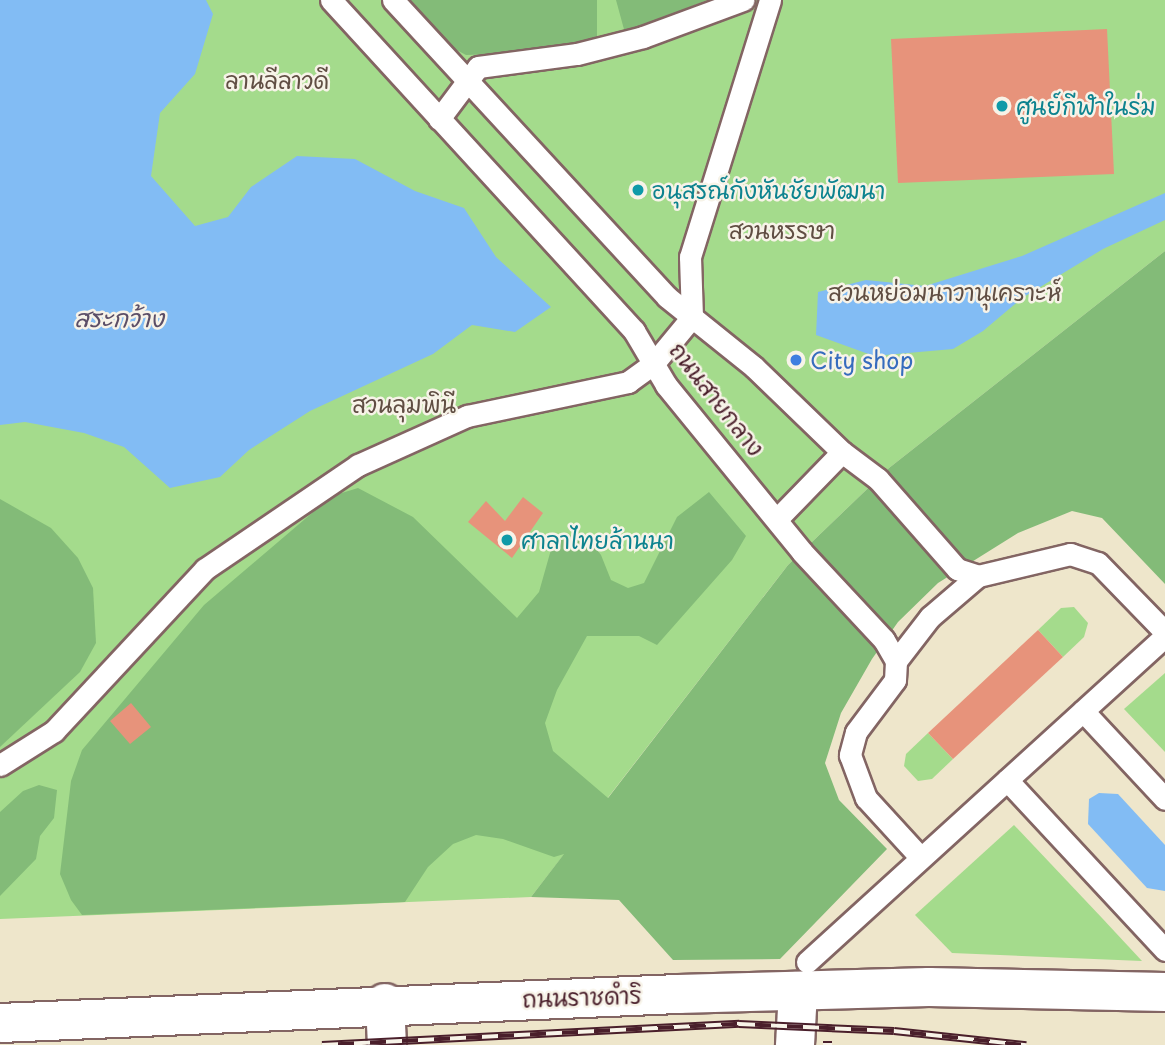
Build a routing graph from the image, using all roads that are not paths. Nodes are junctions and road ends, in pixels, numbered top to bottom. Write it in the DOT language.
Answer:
graph roads {
  1 [pos="331,0"];
  2 [pos="393,0"];
  3 [pos="743,0"];
  4 [pos="770,0"];
  5 [pos="466,80"];
  6 [pos="439,119"];
  7 [pos="692,317"];
  8 [pos="654,363"];
  9 [pos="842,452"];
  10 [pos="778,518"];
  11 [pos="978,576"];
  12 [pos="1165,634"];
  13 [pos="896,661"];
  14 [pos="1083,711"];
  15 [pos="0,765"];
  16 [pos="1007,780"];
  17 [pos="1165,799"];
  18 [pos="921,858"];
  19 [pos="1165,950"];
  20 [pos="802,976"];
  21 [pos="1165,992"];
  22 [pos="385,1003"];
  23 [pos="0,1023"];
  24 [pos="387,1045"];
  25 [pos="795,1045"];
  1 -- 6 [label="street, ถนนสายกลาง"];
  2 -- 5 [label="street, ถนนสายกลาง"];
  3 -- 5 [label="street"];
  4 -- 7 [label="street"];
  5 -- 6 [label="street"];
  5 -- 7 [label="street, ถนนสายกลาง"];
  6 -- 8 [label="street, ถนนสายกลาง"];
  7 -- 8 [label="street"];
  7 -- 9 [label="street, ถนนสายกลาง"];
  8 -- 10 [label="street, ถนนสายกลาง"];
  8 -- 15 [label="street"];
  9 -- 10 [label="street"];
  9 -- 11 [label="street, ถนนสายกลาง"];
  10 -- 13 [label="street, ถนนสายกลาง"];
  11 -- 12 [label="street"];
  11 -- 13 [label="street"];
  12 -- 14 [label="street"];
  13 -- 18 [label="street"];
  14 -- 16 [label="street"];
  14 -- 17 [label="street"];
  16 -- 18 [label="street"];
  16 -- 19 [label="street"];
  18 -- 20 [label="street"];
  20 -- 21 [label="main road, ถนนราชดำริ"];
  20 -- 22 [label="main road, ถนนราชดำริ"];
  20 -- 25 [label="main road"];
  22 -- 23 [label="main road, ถนนราชดำริ"];
  22 -- 24 [label="main road"];
}
